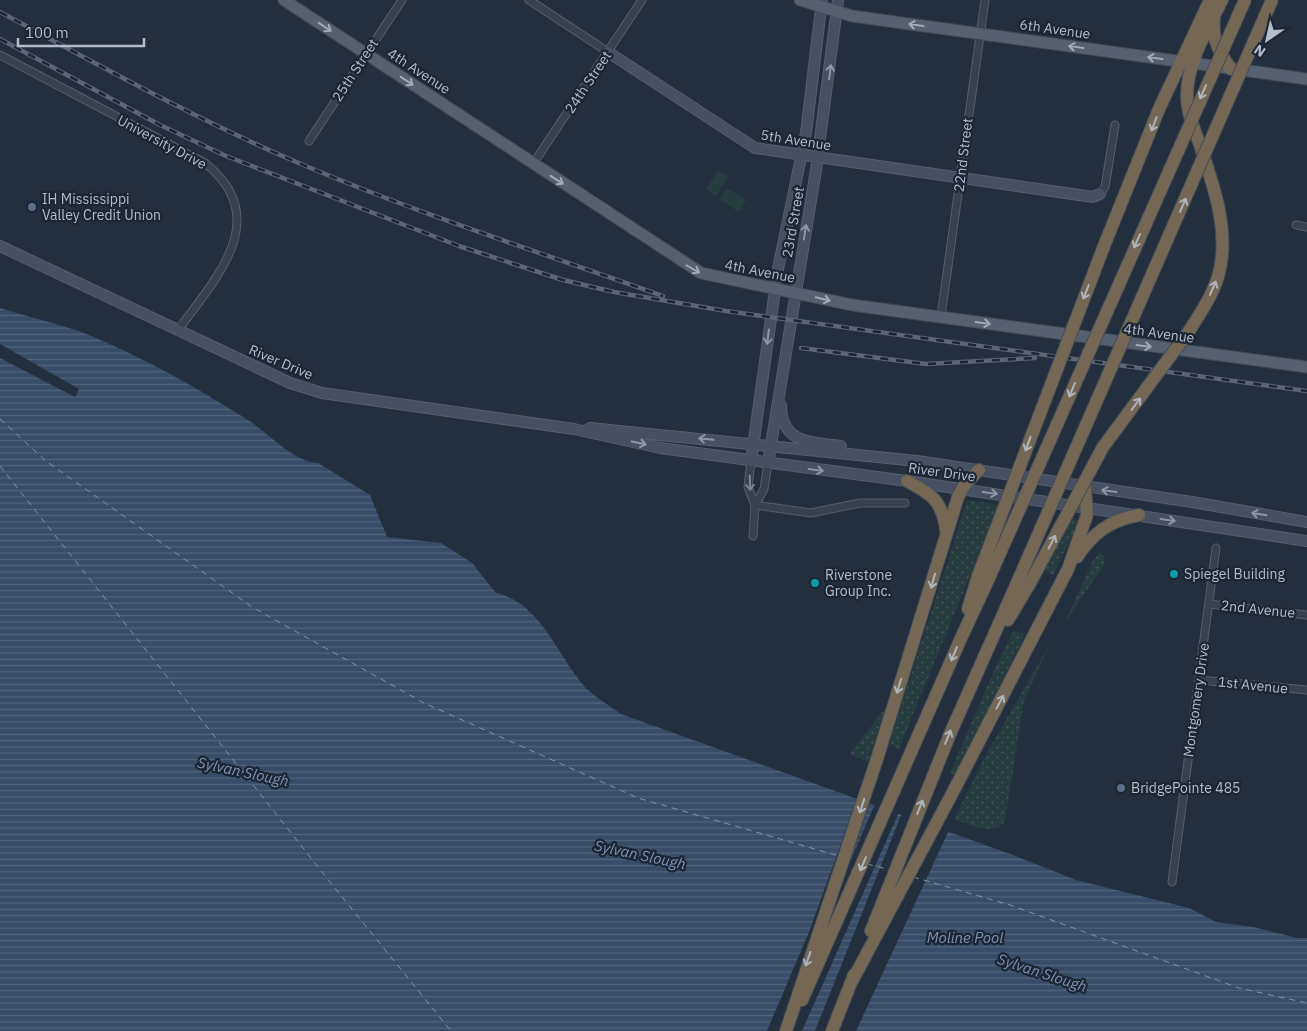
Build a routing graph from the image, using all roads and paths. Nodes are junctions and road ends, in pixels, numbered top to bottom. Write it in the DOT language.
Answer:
graph roads {
  1 [pos="284,0"];
  2 [pos="402,0"];
  3 [pos="529,0"];
  4 [pos="642,0"];
  5 [pos="800,0"];
  6 [pos="985,0"];
  7 [pos="1210,0"];
  8 [pos="1222,0"];
  9 [pos="1245,0"];
  10 [pos="1272,0"];
  11 [pos="822,4"];
  12 [pos="837,6"];
  13 [pos="1214,15"];
  14 [pos="980,34"];
  15 [pos="608,52"];
  16 [pos="366,54"];
  17 [pos="0,56"];
  18 [pos="1186,62"];
  19 [pos="1231,69"];
  20 [pos="1307,79"];
  21 [pos="1115,125"];
  22 [pos="309,141"];
  23 [pos="802,155"];
  24 [pos="818,157"];
  25 [pos="534,164"];
  26 [pos="960,178"];
  27 [pos="1100,194"];
  28 [pos="1296,226"];
  29 [pos="1307,227"];
  30 [pos="0,246"];
  31 [pos="775,288"];
  32 [pos="795,292"];
  33 [pos="942,309"];
  34 [pos="178,330"];
  35 [pos="1307,367"];
  36 [pos="782,384"];
  37 [pos="574,429"];
  38 [pos="755,444"];
  39 [pos="771,446"];
  40 [pos="892,459"];
  41 [pos="752,461"];
  42 [pos="768,463"];
  43 [pos="979,470"];
  44 [pos="907,481"];
  45 [pos="1085,487"];
  46 [pos="962,489"];
  47 [pos="904,503"];
  48 [pos="756,504"];
  49 [pos="1087,508"];
  50 [pos="1139,515"];
  51 [pos="1307,522"];
  52 [pos="946,534"];
  53 [pos="753,536"];
  54 [pos="1307,541"];
  55 [pos="1216,548"];
  56 [pos="1068,569"];
  57 [pos="984,577"];
  58 [pos="1023,584"];
  59 [pos="1209,604"];
  60 [pos="1307,615"];
  61 [pos="1199,680"];
  62 [pos="1307,690"];
  63 [pos="1172,882"];
  64 [pos="851,983"];
  65 [pos="787,1031"];
  66 [pos="832,1031"];
  1 -- 16 [label="main road, 4th Avenue, one-way"];
  2 -- 16 [label="street, 25th Street"];
  3 -- 15 [label="street, 5th Avenue"];
  4 -- 15 [label="street, 24th Street"];
  5 -- 11 [label="main road, 6th Avenue"];
  6 -- 14 [label="street, 22nd Street"];
  7 -- 18 [label="highway"];
  8 -- 13 [label="highway"];
  9 -- 57 [label="highway, one-way, bridge"];
  58 -- 10 [label="highway, one-way, bridge"];
  11 -- 12 [label="main road, 6th Avenue"];
  11 -- 23 [label="main road, 23rd Street"];
  14 -- 12 [label="main road, 6th Avenue, one-way"];
  24 -- 12 [label="main road, 23rd Street, one-way"];
  13 -- 18 [label="highway"];
  13 -- 19 [label="highway"];
  18 -- 14 [label="main road, 6th Avenue, one-way"];
  14 -- 26 [label="street, 22nd Street"];
  15 -- 23 [label="main road, 5th Avenue"];
  15 -- 25 [label="street, 24th Street"];
  16 -- 22 [label="street, 25th Street"];
  16 -- 25 [label="main road, 4th Avenue, one-way"];
  17 -- 34 [label="street, University Drive"];
  18 -- 19 [label="main road, 6th Avenue"];
  18 -- 57 [label="highway, one-way, bridge"];
  58 -- 18 [label="highway, one-way, bridge"];
  19 -- 20 [label="main road, 6th Avenue"];
  21 -- 27 [label="street"];
  23 -- 24 [label="main road, 5th Avenue"];
  23 -- 31 [label="main road, 23rd Street"];
  24 -- 26 [label="main road, 5th Avenue"];
  32 -- 24 [label="main road, 23rd Street, one-way"];
  25 -- 31 [label="main road, 4th Avenue, one-way"];
  26 -- 27 [label="main road, 5th Avenue"];
  26 -- 33 [label="street, 22nd Street"];
  28 -- 29 [label="street"];
  30 -- 34 [label="main road, River Drive"];
  31 -- 32 [label="main road, 4th Avenue"];
  31 -- 38 [label="main road, 23rd Street, one-way"];
  32 -- 35 [label="main road, 4th Avenue, one-way"];
  32 -- 36 [label="main road, 23rd Street"];
  34 -- 37 [label="main road, River Drive"];
  36 -- 39 [label="main road, 23rd Street"];
  36 -- 40 [label="main road"];
  38 -- 37 [label="main road, River Drive, one-way"];
  37 -- 41 [label="main road, River Drive, one-way"];
  38 -- 39 [label="main road, River Drive"];
  38 -- 41 [label="main road, 23rd Street"];
  39 -- 40 [label="main road, River Drive"];
  39 -- 42 [label="main road, 23rd Street"];
  40 -- 43 [label="main road, River Drive"];
  41 -- 42 [label="main road, River Drive"];
  41 -- 48 [label="street, 23rd Street, one-way"];
  42 -- 44 [label="main road, River Drive, one-way"];
  42 -- 48 [label="street, 23rd Street"];
  43 -- 45 [label="main road, River Drive"];
  43 -- 46 [label="highway"];
  44 -- 46 [label="main road, River Drive"];
  44 -- 52 [label="highway"];
  45 -- 49 [label="highway"];
  51 -- 45 [label="main road, River Drive, one-way"];
  46 -- 49 [label="main road, River Drive, one-way"];
  46 -- 52 [label="highway"];
  47 -- 48 [label="street"];
  48 -- 53 [label="street, 23rd Street"];
  49 -- 50 [label="main road, River Drive"];
  49 -- 56 [label="highway"];
  50 -- 54 [label="main road, River Drive, one-way"];
  50 -- 56 [label="highway"];
  52 -- 65 [label="highway, one-way"];
  55 -- 59 [label="street, Montgomery Drive"];
  64 -- 56 [label="highway, one-way"];
  57 -- 65 [label="highway, one-way"];
  64 -- 58 [label="highway, one-way"];
  59 -- 60 [label="street, 2nd Avenue"];
  59 -- 61 [label="street, Montgomery Drive"];
  61 -- 62 [label="street, 1st Avenue"];
  61 -- 63 [label="street, Montgomery Drive"];
  64 -- 66 [label="highway"];
}
